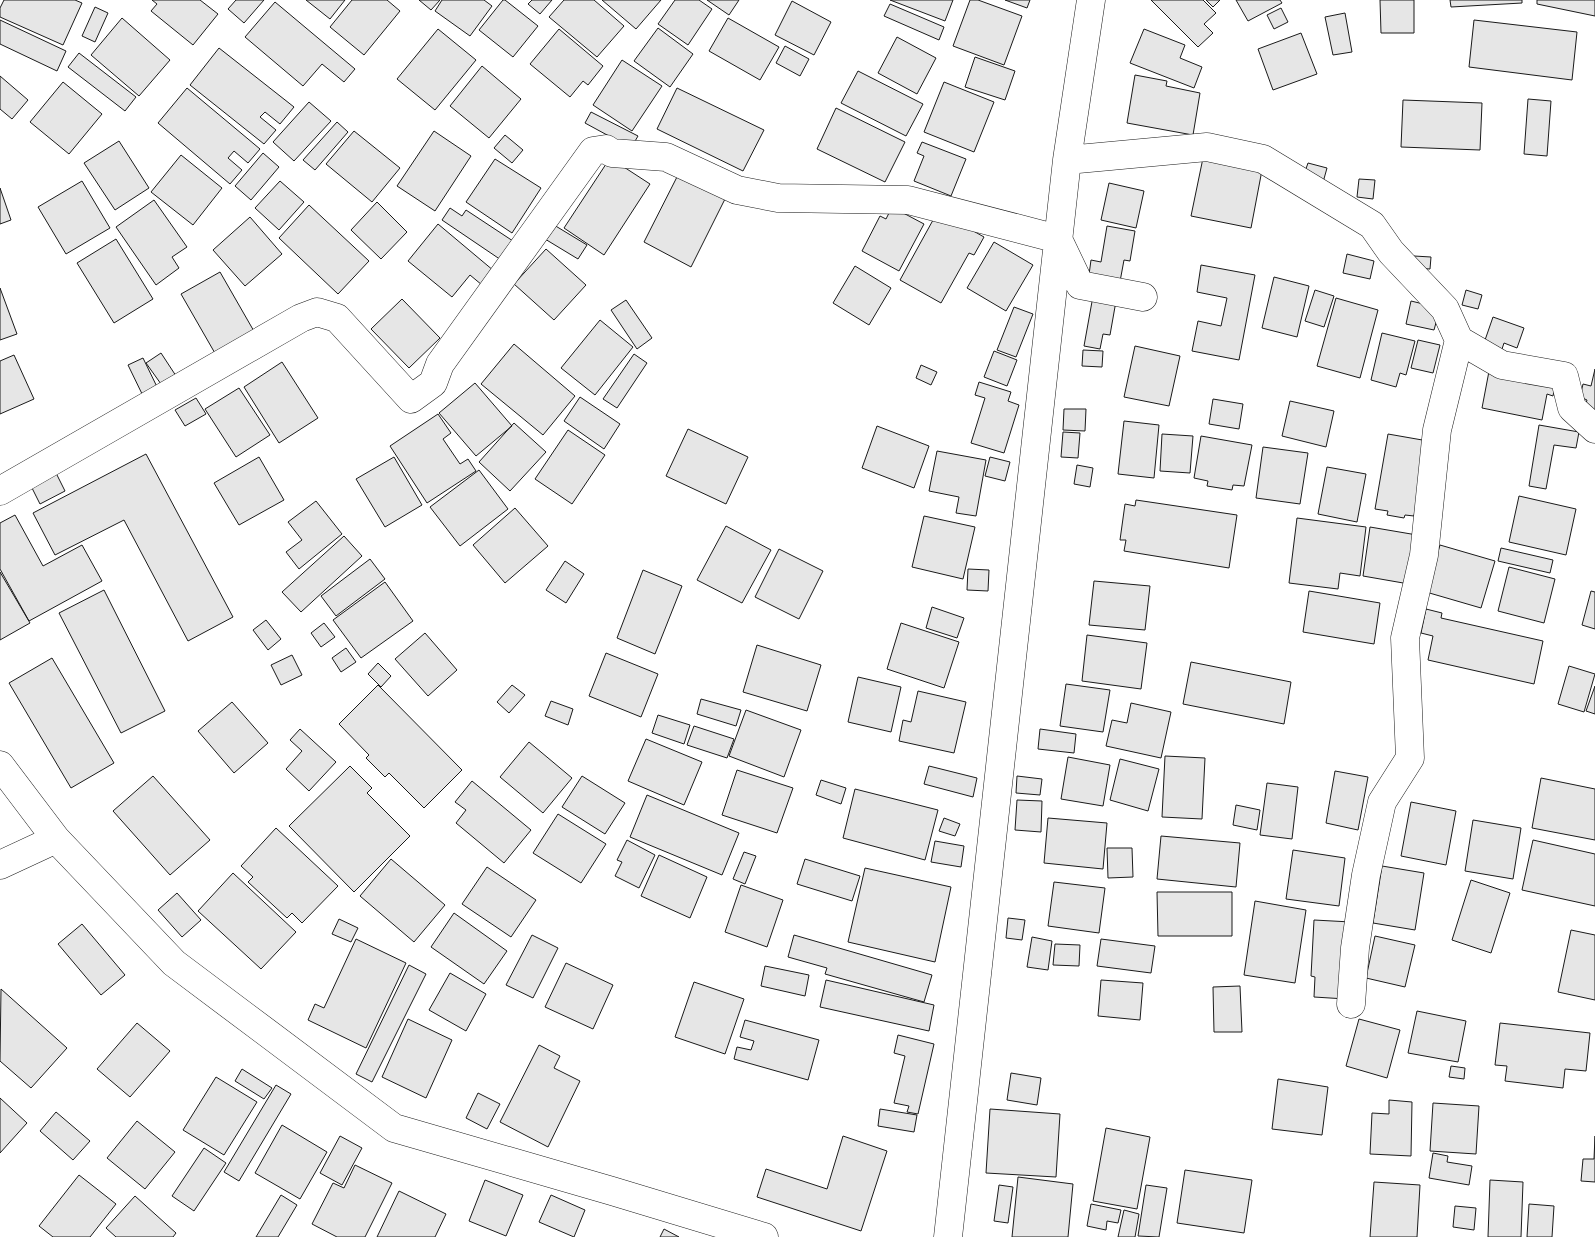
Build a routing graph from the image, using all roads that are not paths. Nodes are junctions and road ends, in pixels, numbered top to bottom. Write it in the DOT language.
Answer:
graph roads {
  1 [pos="1091,0"];
  2 [pos="1067,160"];
  3 [pos="1058,239"];
  4 [pos="1144,297"];
  5 [pos="1459,340"];
  6 [pos="1595,429"];
  7 [pos="0,491"];
  8 [pos="0,765"];
  9 [pos="56,839"];
  10 [pos="0,865"];
  11 [pos="1351,1004"];
  12 [pos="764,1237"];
  13 [pos="948,1237"];
  1 -- 2 [label="street"];
  2 -- 3 [label="street"];
  2 -- 5 [label="street"];
  3 -- 4 [label="street"];
  3 -- 7 [label="street"];
  3 -- 13 [label="street"];
  5 -- 6 [label="street"];
  5 -- 11 [label="street"];
  8 -- 9 [label="street"];
  9 -- 10 [label="street"];
  9 -- 12 [label="street"];
}
